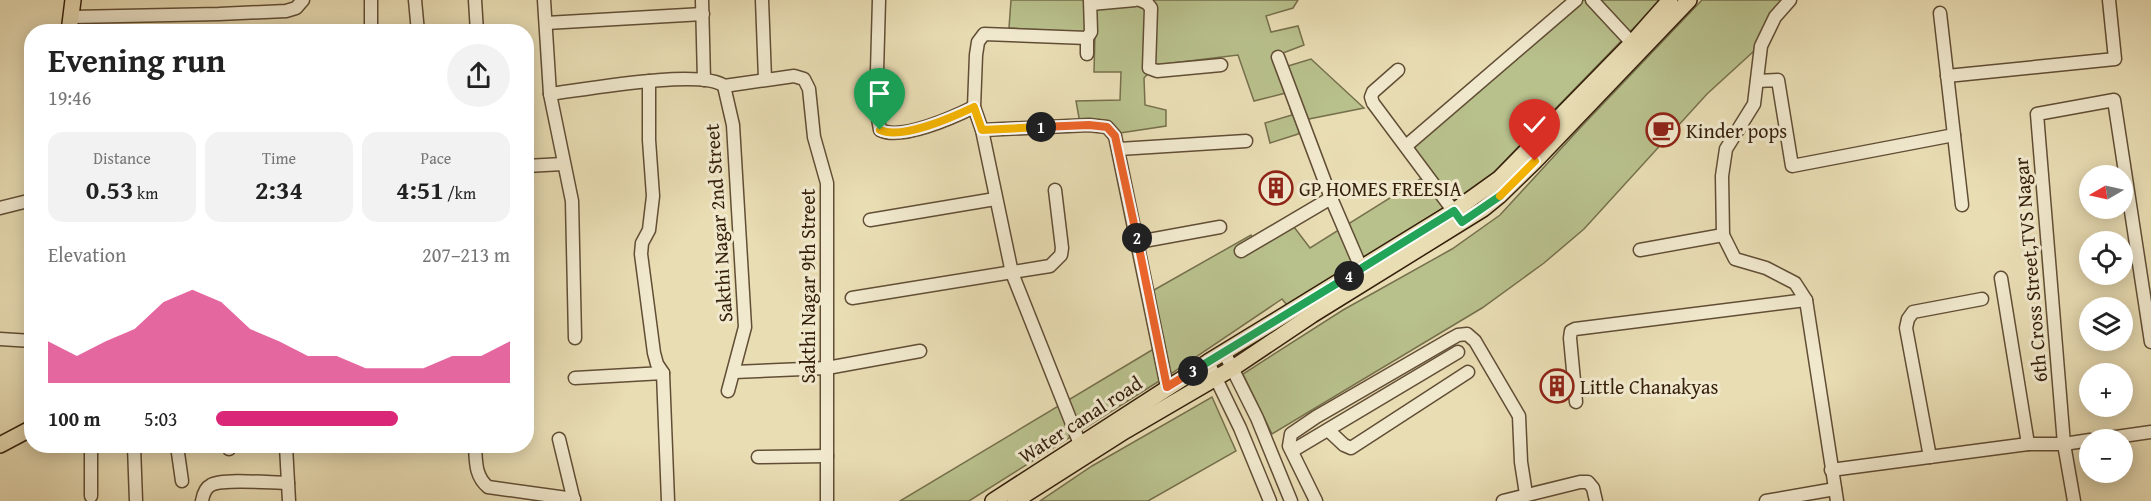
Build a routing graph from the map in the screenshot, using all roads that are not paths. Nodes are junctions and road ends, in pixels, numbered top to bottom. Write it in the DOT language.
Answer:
graph roads {
  1 [pos="73,0"];
  2 [pos="303,0"];
  3 [pos="371,0"];
  4 [pos="415,0"];
  5 [pos="475,0"];
  6 [pos="544,0"];
  7 [pos="702,0"];
  8 [pos="762,0"];
  9 [pos="879,0"];
  10 [pos="1135,0"];
  11 [pos="1140,0"];
  12 [pos="1576,0"];
  13 [pos="1592,0"];
  14 [pos="1670,0"];
  15 [pos="1689,0"];
  16 [pos="1790,0"];
  17 [pos="2109,0"];
  18 [pos="1090,2"];
  19 [pos="1940,13"];
  20 [pos="703,14"];
  21 [pos="546,23"];
  22 [pos="70,24"];
  23 [pos="371,24"];
  24 [pos="417,24"];
  25 [pos="476,24"];
  26 [pos="1088,38"];
  27 [pos="1632,43"];
  28 [pos="1087,54"];
  29 [pos="1278,57"];
  30 [pos="1221,65"];
  31 [pos="1398,70"];
  32 [pos="1947,76"];
  33 [pos="765,79"];
  34 [pos="704,80"];
  35 [pos="649,81"];
  36 [pos="1756,81"];
  37 [pos="724,86"];
  38 [pos="550,94"];
  39 [pos="974,107"];
  40 [pos="982,130"];
  41 [pos="1954,135"];
  42 [pos="1246,141"];
  43 [pos="1406,146"];
  44 [pos="1119,149"];
  45 [pos="563,164"];
  46 [pos="534,166"];
  47 [pos="1055,190"];
  48 [pos="995,198"];
  49 [pos="1331,198"];
  50 [pos="24,202"];
  51 [pos="1962,205"];
  52 [pos="0,208"];
  53 [pos="1458,217"];
  54 [pos="870,220"];
  55 [pos="1220,227"];
  56 [pos="1723,236"];
  57 [pos="1138,242"];
  58 [pos="1640,250"];
  59 [pos="1240,251"];
  60 [pos="1012,273"];
  61 [pos="1364,275"];
  62 [pos="2001,278"];
  63 [pos="1328,297"];
  64 [pos="852,298"];
  65 [pos="1982,299"];
  66 [pos="1806,300"];
  67 [pos="575,338"];
  68 [pos="0,339"];
  69 [pos="24,340"];
  70 [pos="2151,342"];
  71 [pos="920,351"];
  72 [pos="1224,352"];
  73 [pos="1458,352"];
  74 [pos="1208,362"];
  75 [pos="827,368"];
  76 [pos="1233,368"];
  77 [pos="734,372"];
  78 [pos="1468,372"];
  79 [pos="663,374"];
  80 [pos="1215,377"];
  81 [pos="575,378"];
  82 [pos="1167,387"];
  83 [pos="728,391"];
  84 [pos="1576,402"];
  85 [pos="1328,430"];
  86 [pos="24,432"];
  87 [pos="2151,432"];
  88 [pos="2133,435"];
  89 [pos="559,439"];
  90 [pos="2079,442"];
  91 [pos="2028,444"];
  92 [pos="2064,444"];
  93 [pos="0,445"];
  94 [pos="1084,449"];
  95 [pos="1292,451"];
  96 [pos="91,453"];
  97 [pos="134,453"];
  98 [pos="178,453"];
  99 [pos="286,453"];
  100 [pos="476,453"];
  101 [pos="827,456"];
  102 [pos="758,457"];
  103 [pos="1930,457"];
  104 [pos="1831,470"];
  105 [pos="182,481"];
  106 [pos="288,483"];
  107 [pos="1526,494"];
  108 [pos="1836,495"];
  109 [pos="91,496"];
  110 [pos="574,500"];
  111 [pos="136,501"];
  112 [pos="202,501"];
  113 [pos="289,501"];
  114 [pos="668,501"];
  115 [pos="826,501"];
  116 [pos="993,501"];
  117 [pos="1015,501"];
  118 [pos="1270,501"];
  119 [pos="1291,501"];
  120 [pos="1316,501"];
  121 [pos="1503,501"];
  122 [pos="1596,501"];
  123 [pos="1766,501"];
  124 [pos="2074,501"];
  1 -- 22 [label="main road"];
  2 -- 22 [label="street"];
  3 -- 23 [label="street"];
  4 -- 24 [label="street"];
  5 -- 25 [label="street"];
  6 -- 21 [label="street"];
  7 -- 20 [label="street"];
  8 -- 33 [label="street"];
  9 -- 39 [label="street"];
  10 -- 18 [label="street"];
  11 -- 30 [label="street"];
  12 -- 43 [label="street"];
  13 -- 27 [label="street"];
  14 -- 27 [label="main road, Water canal road"];
  15 -- 53 [label="main road"];
  16 -- 36 [label="street"];
  17 -- 32 [label="street"];
  18 -- 26 [label="street"];
  19 -- 32 [label="street"];
  20 -- 21 [label="street"];
  20 -- 34 [label="street"];
  21 -- 38 [label="street"];
  26 -- 28 [label="street"];
  26 -- 39 [label="street"];
  27 -- 53 [label="main road, Water canal road"];
  29 -- 49 [label="street"];
  31 -- 43 [label="street"];
  32 -- 41 [label="street"];
  33 -- 37 [label="street, Sakthi Nagar 9th Street"];
  33 -- 75 [label="street, Sakthi Nagar 9th Street"];
  34 -- 35 [label="street, Sakthi Nagar 9th Street"];
  34 -- 37 [label="street, Sakthi Nagar 9th Street"];
  35 -- 38 [label="street, Sakthi Nagar 9th Street"];
  35 -- 79 [label="street"];
  36 -- 41 [label="street"];
  36 -- 56 [label="street"];
  37 -- 77 [label="street, Sakthi Nagar 2nd Street"];
  38 -- 45 [label="street"];
  39 -- 40 [label="street"];
  40 -- 44 [label="street"];
  40 -- 48 [label="street"];
  41 -- 51 [label="street"];
  42 -- 44 [label="street"];
  43 -- 53 [label="street"];
  44 -- 57 [label="street"];
  45 -- 46 [label="street"];
  45 -- 67 [label="street"];
  47 -- 60 [label="street"];
  48 -- 54 [label="street"];
  48 -- 60 [label="street"];
  49 -- 59 [label="street"];
  49 -- 61 [label="street"];
  50 -- 52 [label="street"];
  53 -- 61 [label="main road, Water canal road"];
  55 -- 57 [label="street"];
  56 -- 58 [label="street"];
  56 -- 66 [label="street"];
  57 -- 82 [label="street"];
  60 -- 64 [label="street"];
  60 -- 94 [label="street"];
  61 -- 63 [label="main road, Water canal road"];
  62 -- 91 [label="street"];
  63 -- 72 [label="main road, Water canal road"];
  63 -- 76 [label="main road, Water canal road"];
  65 -- 103 [label="street"];
  66 -- 84 [label="street"];
  66 -- 104 [label="street"];
  68 -- 69 [label="street"];
  70 -- 92 [label="street, 6th Cross Street,TVS Nagar"];
  71 -- 75 [label="street"];
  72 -- 74 [label="main road, Water canal road"];
  72 -- 76 [label="street"];
  73 -- 85 [label="street"];
  74 -- 80 [label="street"];
  74 -- 82 [label="main road, Water canal road"];
  75 -- 77 [label="street"];
  75 -- 101 [label="street, Sakthi Nagar 9th Street"];
  76 -- 80 [label="main road, Water canal road"];
  76 -- 119 [label="street"];
  77 -- 83 [label="street, Sakthi Nagar 2nd Street"];
  78 -- 85 [label="street"];
  79 -- 81 [label="street"];
  79 -- 114 [label="street"];
  80 -- 94 [label="main road, Water canal road"];
  80 -- 118 [label="street"];
  82 -- 94 [label="main road, Water canal road"];
  85 -- 95 [label="street"];
  86 -- 93 [label="main road"];
  87 -- 88 [label="street"];
  89 -- 110 [label="street"];
  90 -- 92 [label="street"];
  91 -- 92 [label="street"];
  91 -- 103 [label="street"];
  92 -- 124 [label="street, 6th Cross Street,TVS Nagar"];
  94 -- 116 [label="main road, Water canal road"];
  94 -- 117 [label="main road, Water canal road"];
  95 -- 107 [label="street"];
  95 -- 120 [label="street"];
  96 -- 109 [label="street"];
  97 -- 111 [label="street"];
  98 -- 105 [label="street"];
  99 -- 106 [label="street"];
  100 -- 110 [label="street"];
  101 -- 102 [label="street"];
  101 -- 115 [label="street, Sakthi Nagar 9th Street"];
  103 -- 104 [label="street"];
  104 -- 108 [label="street"];
  106 -- 112 [label="street"];
  106 -- 113 [label="street"];
  107 -- 121 [label="street"];
  107 -- 122 [label="street"];
  108 -- 123 [label="street"];
}
